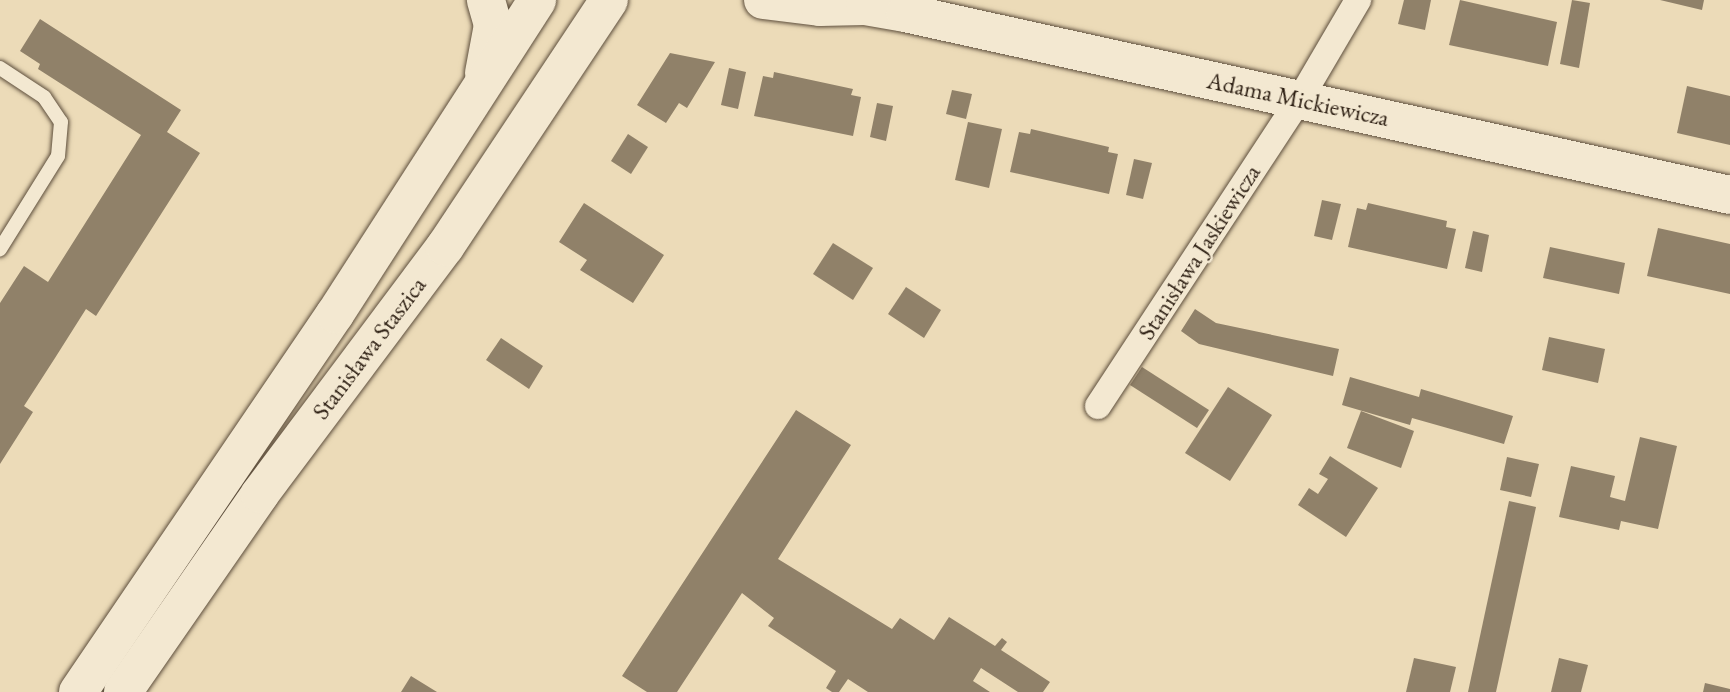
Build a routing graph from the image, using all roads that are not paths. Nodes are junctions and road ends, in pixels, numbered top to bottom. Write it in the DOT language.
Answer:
graph roads {
  1 [pos="486,0"];
  2 [pos="537,0"];
  3 [pos="609,0"];
  4 [pos="763,0"];
  5 [pos="1358,0"];
  6 [pos="861,3"];
  7 [pos="0,68"];
  8 [pos="480,90"];
  9 [pos="1300,99"];
  10 [pos="1730,195"];
  11 [pos="0,249"];
  12 [pos="1098,406"];
  13 [pos="79,692"];
  14 [pos="123,692"];
  1 -- 8 [label="main road"];
  2 -- 8 [label="main road, Stanisława Staszica"];
  3 -- 14 [label="main road, Stanisława Staszica"];
  4 -- 6 [label="main road, Adama Mickiewicza"];
  5 -- 9 [label="street, Stanisława Jaskiewicza"];
  6 -- 9 [label="main road, Adama Mickiewicza"];
  7 -- 11 [label="lane"];
  8 -- 13 [label="main road, Stanisława Staszica"];
  9 -- 10 [label="main road, Adama Mickiewicza"];
  9 -- 12 [label="street, Stanisława Jaskiewicza"];
}
